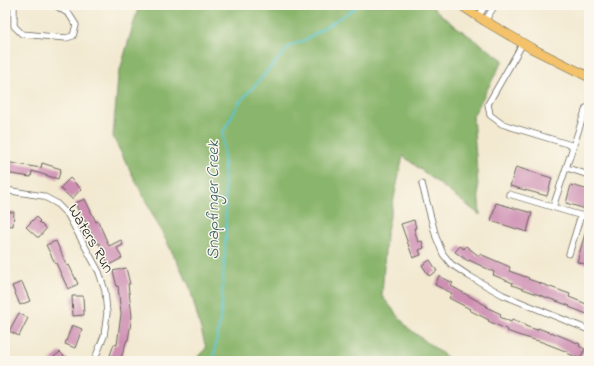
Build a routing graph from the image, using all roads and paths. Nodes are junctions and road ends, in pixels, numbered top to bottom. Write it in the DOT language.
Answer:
graph roads {
  1 [pos="14,5"];
  2 [pos="54,5"];
  3 [pos="461,5"];
  4 [pos="486,5"];
  5 [pos="495,5"];
  6 [pos="482,19"];
  7 [pos="523,43"];
  8 [pos="589,77"];
  9 [pos="589,109"];
  10 [pos="574,146"];
  11 [pos="566,168"];
  12 [pos="589,175"];
  13 [pos="422,184"];
  14 [pos="5,190"];
  15 [pos="508,194"];
  16 [pos="553,207"];
  17 [pos="581,216"];
  18 [pos="589,218"];
  19 [pos="569,254"];
  20 [pos="589,330"];
  21 [pos="94,361"];
  1 -- 2 [label="street"];
  3 -- 6 [label="main road"];
  4 -- 6 [label="street"];
  5 -- 6 [label="street"];
  6 -- 7 [label="main road"];
  7 -- 8 [label="main road"];
  7 -- 10 [label="street"];
  9 -- 10 [label="street"];
  10 -- 11 [label="street"];
  11 -- 12 [label="street"];
  11 -- 16 [label="street"];
  13 -- 20 [label="street"];
  14 -- 21 [label="street, Waters Run"];
  15 -- 16 [label="street"];
  16 -- 17 [label="street"];
  17 -- 18 [label="street"];
  17 -- 19 [label="street"];
}
